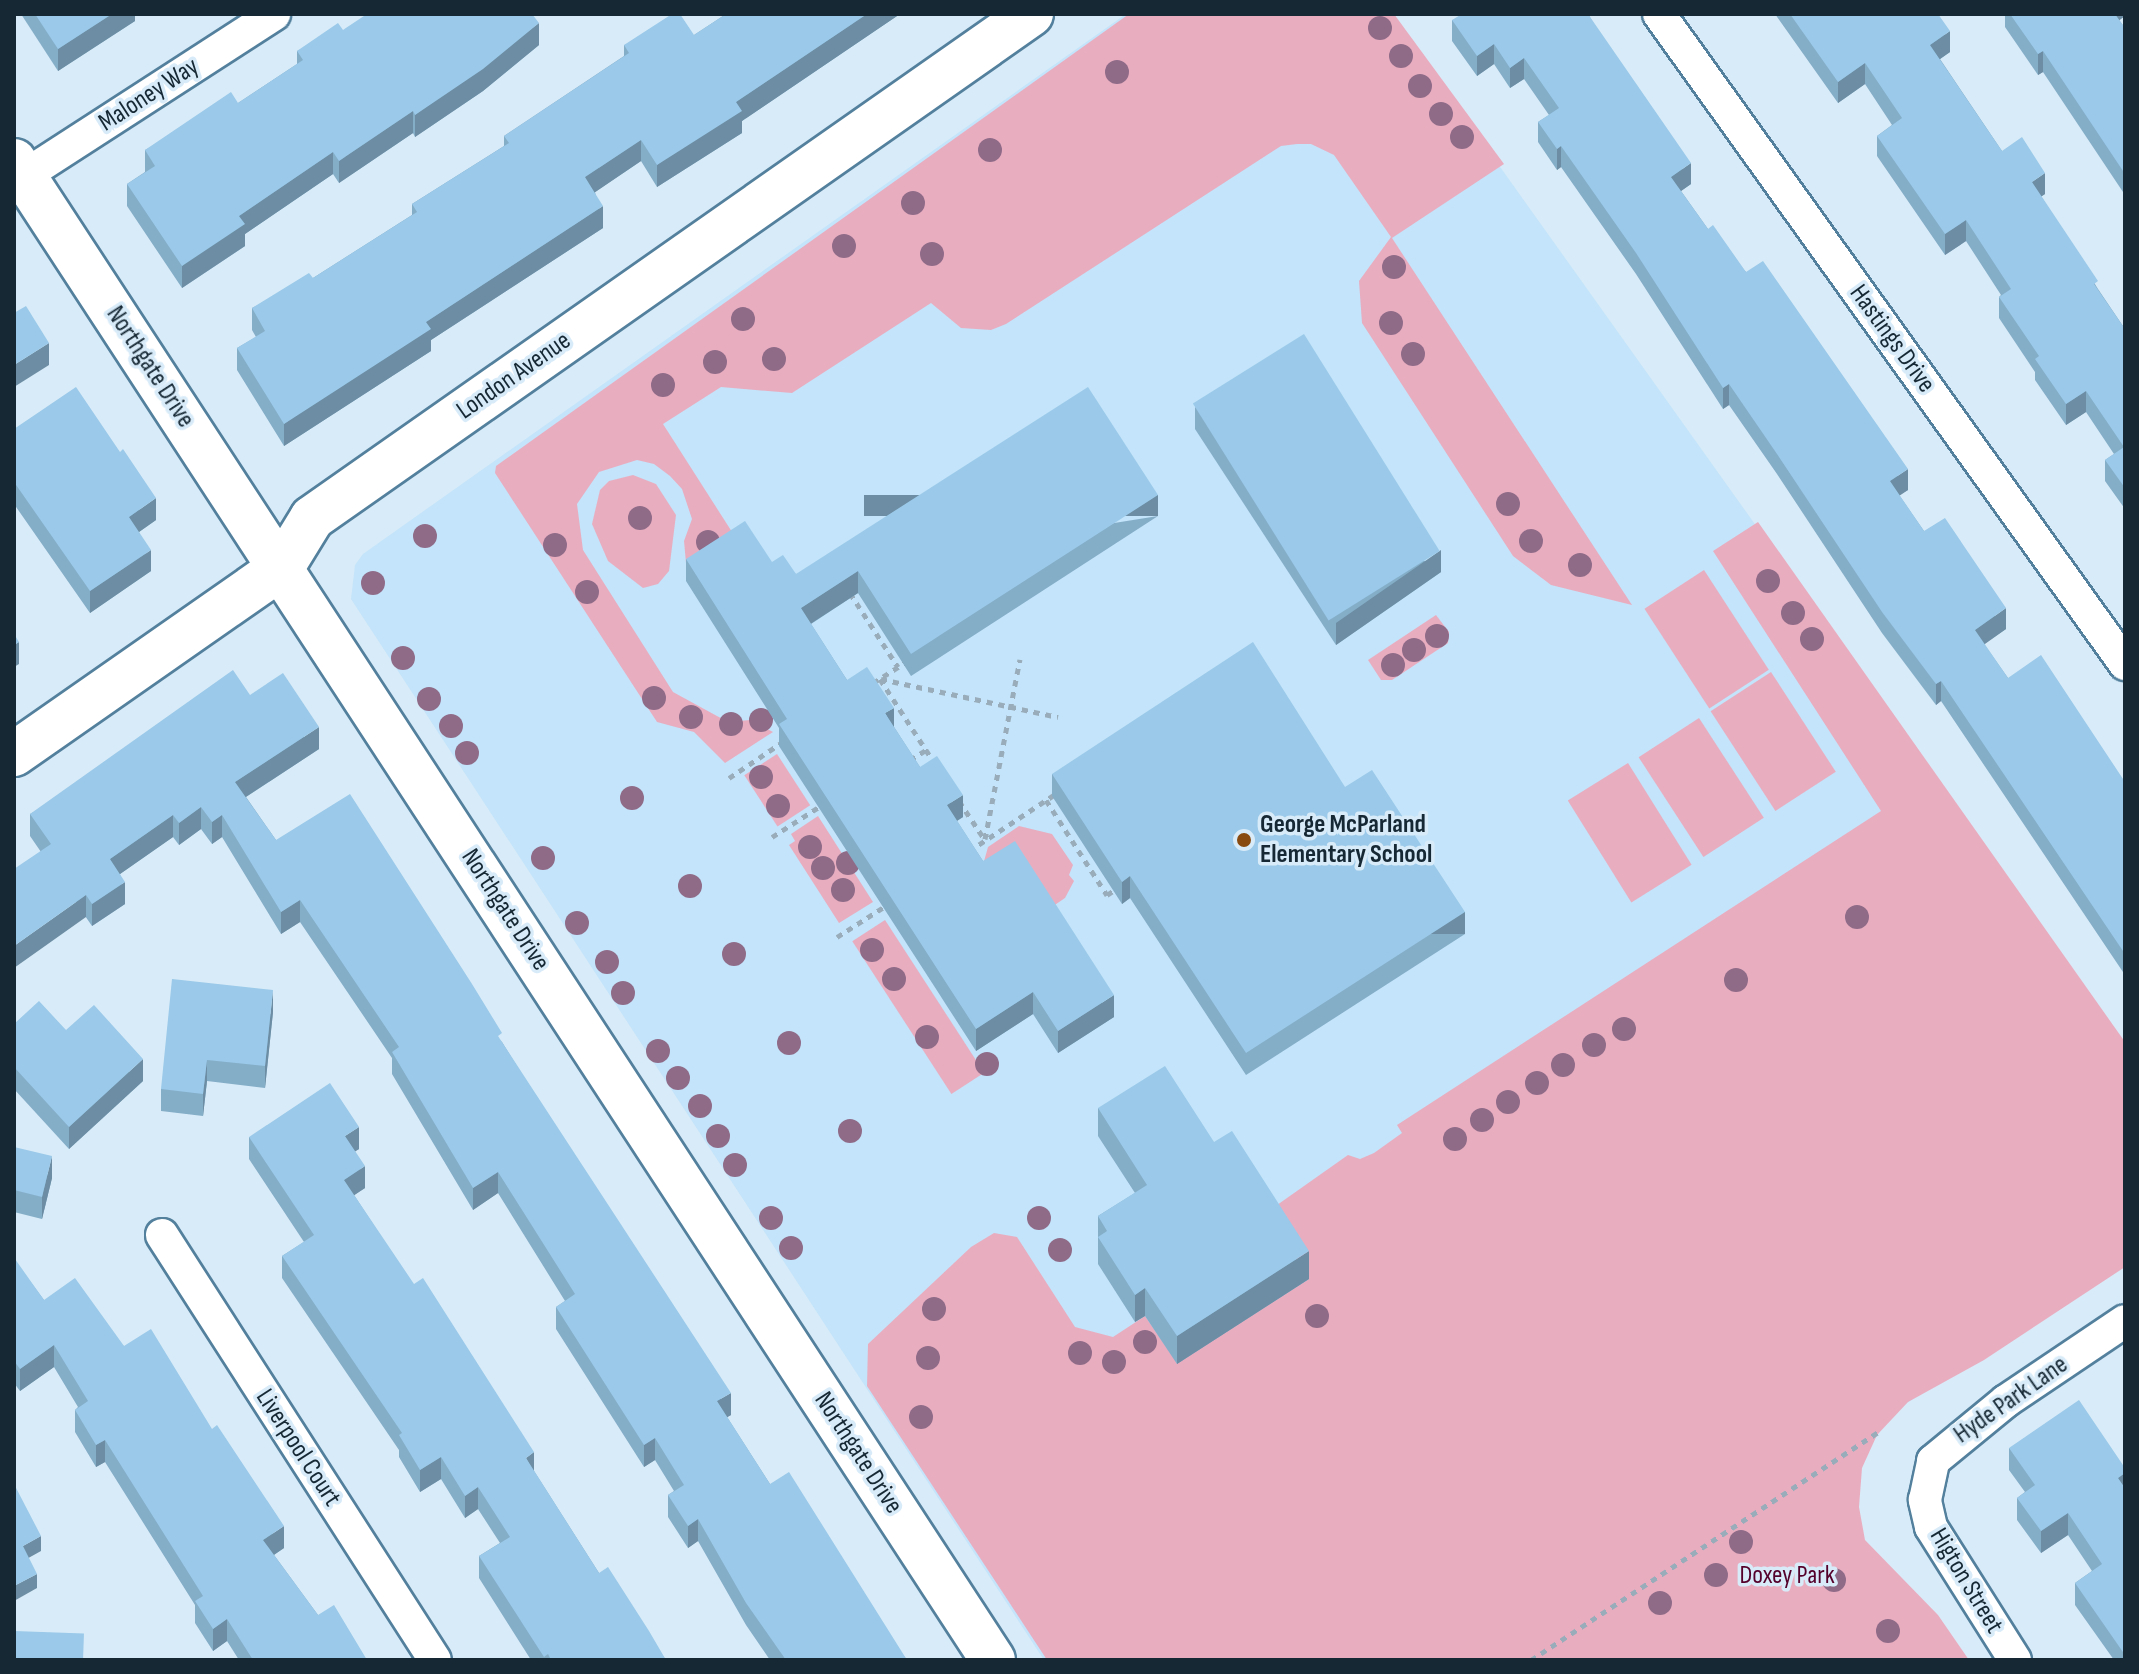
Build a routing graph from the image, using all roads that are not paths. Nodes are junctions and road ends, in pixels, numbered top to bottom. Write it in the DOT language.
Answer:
graph roads {
  1 [pos="274,14"];
  2 [pos="1031,14"];
  3 [pos="1659,14"];
  4 [pos="19,168"];
  5 [pos="282,567"];
  6 [pos="2125,664"];
  7 [pos="14,754"];
  8 [pos="162,1235"];
  9 [pos="2125,1321"];
  10 [pos="1925,1500"];
  11 [pos="435,1660"];
  12 [pos="993,1660"];
  13 [pos="2015,1660"];
  1 -- 4 [label="street, Maloney Way"];
  2 -- 5 [label="street, London Avenue"];
  3 -- 6 [label="street, Hastings Drive"];
  4 -- 5 [label="street, Northgate Drive"];
  5 -- 7 [label="street, London Avenue"];
  5 -- 12 [label="street, Northgate Drive"];
  8 -- 11 [label="street, Liverpool Court"];
  9 -- 10 [label="street, Hyde Park Lane"];
  10 -- 13 [label="street, Higton Street"];
}
